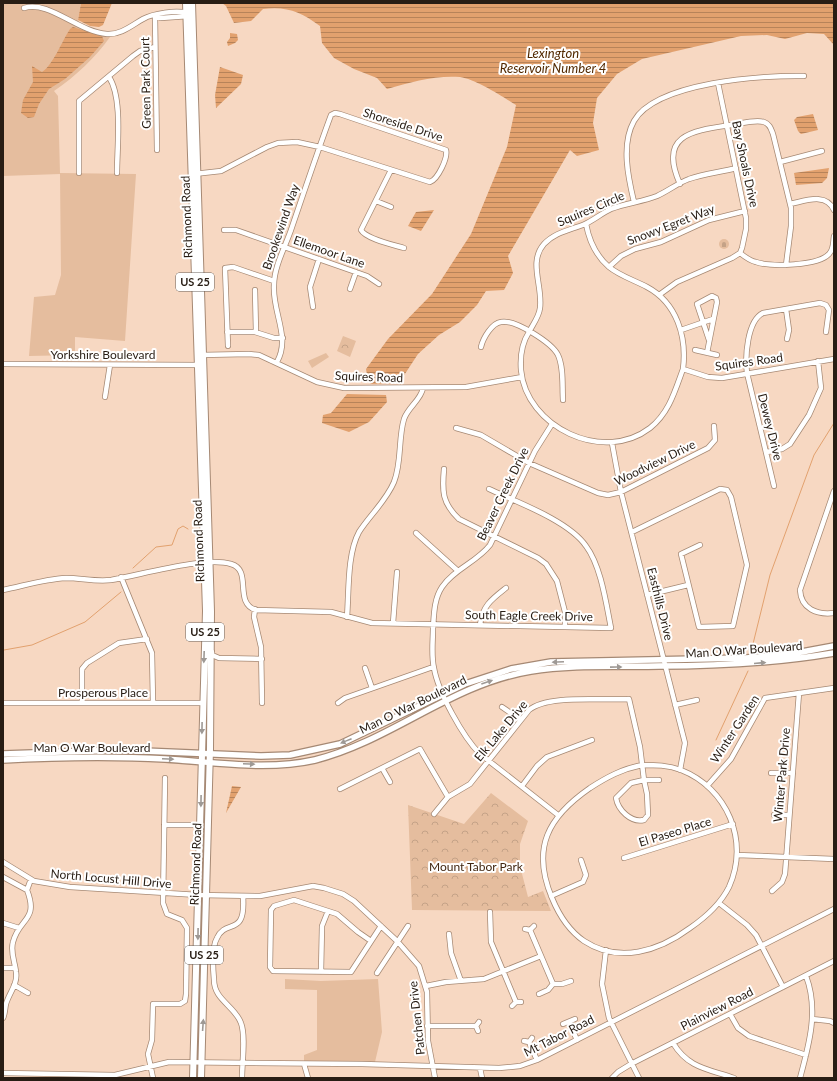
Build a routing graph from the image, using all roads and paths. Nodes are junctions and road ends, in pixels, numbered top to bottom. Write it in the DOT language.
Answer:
graph roads {
  1 [pos="186,3"];
  2 [pos="192,3"];
  3 [pos="24,8"];
  4 [pos="188,14"];
  5 [pos="155,16"];
  6 [pos="155,47"];
  7 [pos="804,76"];
  8 [pos="109,77"];
  9 [pos="718,83"];
  10 [pos="726,126"];
  11 [pos="320,146"];
  12 [pos="157,150"];
  13 [pos="822,151"];
  14 [pos="780,162"];
  15 [pos="736,168"];
  16 [pos="391,170"];
  17 [pos="79,173"];
  18 [pos="117,173"];
  19 [pos="193,174"];
  20 [pos="680,184"];
  21 [pos="376,202"];
  22 [pos="634,202"];
  23 [pos="790,204"];
  24 [pos="391,207"];
  25 [pos="834,210"];
  26 [pos="745,211"];
  27 [pos="586,224"];
  28 [pos="224,230"];
  29 [pos="834,236"];
  30 [pos="285,247"];
  31 [pos="404,248"];
  32 [pos="740,253"];
  33 [pos="319,259"];
  34 [pos="786,264"];
  35 [pos="609,267"];
  36 [pos="356,272"];
  37 [pos="274,281"];
  38 [pos="379,284"];
  39 [pos="350,289"];
  40 [pos="255,290"];
  41 [pos="659,296"];
  42 [pos="313,307"];
  43 [pos="786,309"];
  44 [pos="713,319"];
  45 [pos="703,322"];
  46 [pos="681,330"];
  47 [pos="227,332"];
  48 [pos="256,332"];
  49 [pos="529,332"];
  50 [pos="826,332"];
  51 [pos="283,338"];
  52 [pos="787,339"];
  53 [pos="709,340"];
  54 [pos="228,346"];
  55 [pos="481,347"];
  56 [pos="695,350"];
  57 [pos="707,353"];
  58 [pos="200,355"];
  59 [pos="717,355"];
  60 [pos="834,359"];
  61 [pos="818,361"];
  62 [pos="277,362"];
  63 [pos="3,364"];
  64 [pos="110,365"];
  65 [pos="200,365"];
  66 [pos="683,369"];
  67 [pos="747,373"];
  68 [pos="522,377"];
  69 [pos="423,388"];
  70 [pos="105,397"];
  71 [pos="563,400"];
  72 [pos="552,424"];
  73 [pos="714,426"];
  74 [pos="456,428"];
  75 [pos="612,443"];
  76 [pos="766,452"];
  77 [pos="529,462"];
  78 [pos="444,469"];
  79 [pos="774,486"];
  80 [pos="489,490"];
  81 [pos="834,491"];
  82 [pos="621,492"];
  83 [pos="512,500"];
  84 [pos="632,532"];
  85 [pos="416,533"];
  86 [pos="494,538"];
  87 [pos="700,545"];
  88 [pos="208,562"];
  89 [pos="458,571"];
  90 [pos="397,572"];
  91 [pos="122,577"];
  92 [pos="688,585"];
  93 [pos="506,588"];
  94 [pos="3,590"];
  95 [pos="647,595"];
  96 [pos="252,608"];
  97 [pos="834,613"];
  98 [pos="347,617"];
  99 [pos="393,623"];
  100 [pos="433,624"];
  101 [pos="480,625"];
  102 [pos="565,626"];
  103 [pos="148,639"];
  104 [pos="834,646"];
  105 [pos="212,652"];
  106 [pos="834,653"];
  107 [pos="219,658"];
  108 [pos="262,659"];
  109 [pos="664,660"];
  110 [pos="212,666"];
  111 [pos="665,666"];
  112 [pos="433,667"];
  113 [pos="365,668"];
  114 [pos="372,688"];
  115 [pos="834,688"];
  116 [pos="799,694"];
  117 [pos="445,697"];
  118 [pos="697,700"];
  119 [pos="153,702"];
  120 [pos="3,703"];
  121 [pos="82,703"];
  122 [pos="203,703"];
  123 [pos="262,703"];
  124 [pos="338,703"];
  125 [pos="675,705"];
  126 [pos="502,707"];
  127 [pos="521,720"];
  128 [pos="592,740"];
  129 [pos="3,754"];
  130 [pos="202,754"];
  131 [pos="210,754"];
  132 [pos="3,760"];
  133 [pos="489,760"];
  134 [pos="202,762"];
  135 [pos="210,762"];
  136 [pos="642,765"];
  137 [pos="382,768"];
  138 [pos="680,770"];
  139 [pos="771,773"];
  140 [pos="793,773"];
  141 [pos="165,778"];
  142 [pos="644,780"];
  143 [pos="658,780"];
  144 [pos="390,782"];
  145 [pos="522,786"];
  146 [pos="707,786"];
  147 [pos="340,789"];
  148 [pos="448,797"];
  149 [pos="434,814"];
  150 [pos="558,815"];
  151 [pos="774,815"];
  152 [pos="788,815"];
  153 [pos="733,824"];
  154 [pos="164,825"];
  155 [pos="200,825"];
  156 [pos="737,855"];
  157 [pos="624,858"];
  158 [pos="786,858"];
  159 [pos="834,859"];
  160 [pos="581,860"];
  161 [pos="3,862"];
  162 [pos="3,877"];
  163 [pos="31,879"];
  164 [pos="293,889"];
  165 [pos="27,890"];
  166 [pos="772,891"];
  167 [pos="163,894"];
  168 [pos="198,895"];
  169 [pos="206,895"];
  170 [pos="243,896"];
  171 [pos="551,896"];
  172 [pos="294,900"];
  173 [pos="719,903"];
  174 [pos="834,909"];
  175 [pos="328,911"];
  176 [pos="490,912"];
  177 [pos="3,923"];
  178 [pos="381,926"];
  179 [pos="408,926"];
  180 [pos="534,926"];
  181 [pos="20,928"];
  182 [pos="450,932"];
  183 [pos="371,941"];
  184 [pos="397,941"];
  185 [pos="762,946"];
  186 [pos="606,950"];
  187 [pos="542,956"];
  188 [pos="834,961"];
  189 [pos="3,968"];
  190 [pos="15,968"];
  191 [pos="321,972"];
  192 [pos="503,972"];
  193 [pos="377,973"];
  194 [pos="806,976"];
  195 [pos="461,981"];
  196 [pos="571,981"];
  197 [pos="553,984"];
  198 [pos="14,986"];
  199 [pos="426,986"];
  200 [pos="783,987"];
  201 [pos="28,993"];
  202 [pos="539,994"];
  203 [pos="516,1003"];
  204 [pos="730,1014"];
  205 [pos="3,1018"];
  206 [pos="575,1019"];
  207 [pos="812,1019"];
  208 [pos="569,1022"];
  209 [pos="611,1022"];
  210 [pos="834,1022"];
  211 [pos="563,1024"];
  212 [pos="427,1026"];
  213 [pos="478,1027"];
  214 [pos="529,1040"];
  215 [pos="576,1040"];
  216 [pos="673,1043"];
  217 [pos="806,1055"];
  218 [pos="537,1060"];
  219 [pos="193,1064"];
  220 [pos="201,1064"];
  221 [pos="242,1064"];
  222 [pos="304,1064"];
  223 [pos="631,1064"];
  224 [pos="150,1066"];
  225 [pos="432,1066"];
  226 [pos="480,1068"];
  227 [pos="5,1075"];
  228 [pos="39,1076"];
  229 [pos="153,1078"];
  230 [pos="193,1078"];
  231 [pos="201,1078"];
  232 [pos="242,1078"];
  233 [pos="308,1078"];
  234 [pos="435,1078"];
  235 [pos="482,1078"];
  236 [pos="612,1078"];
  237 [pos="639,1078"];
  238 [pos="734,1078"];
  239 [pos="800,1078"];
  1 -- 4 [label="highway, Richmond Road / US 25"];
  2 -- 4 [label="highway, Richmond Road / US 25"];
  3 -- 5 [label="street"];
  4 -- 5 [label="street"];
  4 -- 19 [label="highway, Richmond Road / US 25"];
  5 -- 6 [label="street, Green Park Court"];
  6 -- 8 [label="street"];
  6 -- 12 [label="street, Green Park Court"];
  7 -- 9 [label="street"];
  8 -- 17 [label="street"];
  8 -- 18 [label="street"];
  9 -- 10 [label="street, Bay Shoals Drive"];
  9 -- 22 [label="street"];
  10 -- 14 [label="street"];
  10 -- 15 [label="street, Bay Shoals Drive"];
  10 -- 20 [label="street"];
  11 -- 16 [label="street, Shoreside Drive"];
  11 -- 16 [label="street, Shoreside Drive"];
  11 -- 19 [label="street, Shoreside Drive"];
  11 -- 30 [label="street, Brookewind Way"];
  13 -- 14 [label="street"];
  14 -- 23 [label="street"];
  15 -- 20 [label="street, Squires Circle"];
  15 -- 26 [label="street, Bay Shoals Drive"];
  16 -- 21 [label="street"];
  19 -- 58 [label="highway, Richmond Road / US 25"];
  20 -- 22 [label="street, Squires Circle"];
  21 -- 24 [label="street"];
  21 -- 31 [label="street"];
  22 -- 27 [label="street, Squires Circle"];
  23 -- 25 [label="street"];
  23 -- 34 [label="street"];
  26 -- 32 [label="street, Bay Shoals Drive"];
  26 -- 35 [label="street, Snowy Egret Way"];
  27 -- 35 [label="street"];
  27 -- 49 [label="street, Squires Circle"];
  28 -- 30 [label="street, Ellemoor Lane"];
  29 -- 34 [label="street"];
  30 -- 33 [label="street, Ellemoor Lane"];
  30 -- 37 [label="street, Brookewind Way"];
  32 -- 34 [label="street"];
  32 -- 41 [label="street"];
  33 -- 36 [label="street, Ellemoor Lane"];
  33 -- 42 [label="street"];
  35 -- 41 [label="street"];
  36 -- 38 [label="street, Ellemoor Lane"];
  36 -- 39 [label="street"];
  37 -- 47 [label="street"];
  37 -- 51 [label="street, Brookewind Way"];
  40 -- 48 [label="street"];
  41 -- 46 [label="street"];
  43 -- 50 [label="street, Dewey Drive"];
  43 -- 52 [label="street"];
  43 -- 67 [label="street, Dewey Drive"];
  44 -- 45 [label="street"];
  44 -- 45 [label="street"];
  44 -- 53 [label="street"];
  45 -- 46 [label="street"];
  45 -- 53 [label="street"];
  46 -- 66 [label="street"];
  47 -- 48 [label="street"];
  47 -- 54 [label="street"];
  48 -- 51 [label="street"];
  49 -- 55 [label="street"];
  49 -- 68 [label="street"];
  49 -- 71 [label="street"];
  51 -- 62 [label="street, Brookewind Way"];
  53 -- 57 [label="street"];
  56 -- 57 [label="street"];
  57 -- 59 [label="street"];
  58 -- 62 [label="street, Squires Road"];
  58 -- 65 [label="highway, Richmond Road / US 25"];
  60 -- 61 [label="street, Squires Road"];
  61 -- 67 [label="street, Squires Road"];
  61 -- 76 [label="street"];
  62 -- 69 [label="street, Squires Road"];
  63 -- 64 [label="street, Yorkshire Boulevard"];
  64 -- 65 [label="street, Yorkshire Boulevard"];
  64 -- 70 [label="street"];
  65 -- 88 [label="highway, Richmond Road / US 25"];
  66 -- 67 [label="street, Squires Road"];
  66 -- 75 [label="street"];
  67 -- 76 [label="street, Dewey Drive"];
  68 -- 69 [label="street, Squires Road"];
  68 -- 72 [label="street"];
  69 -- 98 [label="street"];
  72 -- 75 [label="street"];
  72 -- 77 [label="street, Beaver Creek Drive"];
  73 -- 82 [label="street, Woodview Drive"];
  74 -- 77 [label="street, Woodview Drive"];
  75 -- 82 [label="street, Easthills Drive"];
  76 -- 79 [label="street, Dewey Drive"];
  77 -- 82 [label="street, Woodview Drive"];
  77 -- 83 [label="street, Beaver Creek Drive"];
  78 -- 86 [label="street"];
  80 -- 83 [label="street, South Eagle Creek Drive"];
  81 -- 97 [label="street"];
  82 -- 84 [label="street, Easthills Drive"];
  83 -- 86 [label="street, Beaver Creek Drive"];
  83 -- 102 [label="street, South Eagle Creek Drive"];
  84 -- 92 [label="street"];
  84 -- 95 [label="street, Easthills Drive"];
  85 -- 89 [label="street"];
  86 -- 89 [label="street, Beaver Creek Drive"];
  86 -- 102 [label="street"];
  87 -- 92 [label="street"];
  88 -- 91 [label="street"];
  88 -- 96 [label="street"];
  88 -- 105 [label="highway, Richmond Road / US 25"];
  88 -- 122 [label="highway, Richmond Road / US 25, one-way"];
  89 -- 100 [label="street, Beaver Creek Drive"];
  90 -- 99 [label="street"];
  91 -- 94 [label="street"];
  91 -- 103 [label="street"];
  92 -- 95 [label="street"];
  93 -- 101 [label="street"];
  95 -- 109 [label="street, Easthills Drive"];
  96 -- 98 [label="street, South Eagle Creek Drive"];
  96 -- 108 [label="street"];
  98 -- 99 [label="street, South Eagle Creek Drive"];
  99 -- 100 [label="street, South Eagle Creek Drive"];
  100 -- 101 [label="street, South Eagle Creek Drive"];
  100 -- 112 [label="street, Beaver Creek Drive"];
  101 -- 102 [label="street, South Eagle Creek Drive"];
  103 -- 119 [label="street"];
  103 -- 121 [label="street"];
  104 -- 109 [label="main road, Man O War Boulevard"];
  105 -- 107 [label="street"];
  105 -- 110 [label="highway, Richmond Road / US 25"];
  111 -- 106 [label="main road, Man O War Boulevard, one-way"];
  107 -- 108 [label="street"];
  107 -- 110 [label="street"];
  108 -- 123 [label="street"];
  109 -- 111 [label="street, Easthills Drive"];
  109 -- 117 [label="main road, Man O War Boulevard, one-way"];
  110 -- 131 [label="highway, Richmond Road / US 25"];
  117 -- 111 [label="main road, Man O War Boulevard, one-way"];
  111 -- 125 [label="street, Easthills Drive"];
  112 -- 114 [label="street"];
  112 -- 117 [label="street, Beaver Creek Drive"];
  113 -- 114 [label="street"];
  114 -- 124 [label="street"];
  115 -- 116 [label="street, Winter Garden"];
  116 -- 140 [label="street, Winter Park Drive"];
  116 -- 146 [label="street, Winter Garden"];
  117 -- 131 [label="main road, Man O War Boulevard, one-way"];
  117 -- 133 [label="street, Beaver Creek Drive"];
  135 -- 117 [label="main road, Man O War Boulevard, one-way"];
  118 -- 125 [label="street"];
  119 -- 121 [label="street, Prosperous Place"];
  119 -- 122 [label="street, Prosperous Place"];
  120 -- 121 [label="street, Prosperous Place"];
  122 -- 130 [label="highway, Richmond Road / US 25, one-way"];
  125 -- 138 [label="street, Easthills Drive"];
  126 -- 127 [label="street"];
  127 -- 133 [label="street, Elk Lake Drive"];
  127 -- 136 [label="street, Elk Lake Drive"];
  128 -- 145 [label="street"];
  129 -- 130 [label="main road, Man O War Boulevard"];
  130 -- 131 [label="main road, Man O War Boulevard"];
  130 -- 134 [label="highway, Richmond Road / US 25"];
  131 -- 135 [label="highway, Richmond Road / US 25"];
  132 -- 134 [label="main road, Man O War Boulevard, one-way"];
  133 -- 145 [label="street, Beaver Creek Drive"];
  133 -- 148 [label="street, Elk Lake Drive"];
  134 -- 135 [label="main road, Man O War Boulevard"];
  134 -- 155 [label="highway, Richmond Road / US 25, one-way"];
  135 -- 169 [label="highway, Richmond Road / US 25"];
  136 -- 138 [label="street"];
  136 -- 142 [label="street"];
  136 -- 150 [label="street"];
  137 -- 144 [label="street"];
  137 -- 147 [label="street"];
  137 -- 148 [label="street"];
  138 -- 146 [label="street"];
  139 -- 140 [label="street"];
  140 -- 152 [label="street, Winter Park Drive"];
  141 -- 154 [label="street"];
  142 -- 142 [label="street"];
  142 -- 143 [label="street"];
  145 -- 150 [label="street, Beaver Creek Drive"];
  146 -- 153 [label="street"];
  148 -- 149 [label="street, Elk Lake Drive"];
  150 -- 171 [label="street"];
  151 -- 152 [label="street"];
  152 -- 158 [label="street, Winter Park Drive"];
  153 -- 156 [label="street"];
  153 -- 157 [label="street, El Paseo Place"];
  154 -- 155 [label="street"];
  154 -- 167 [label="street"];
  155 -- 168 [label="highway, Richmond Road / US 25"];
  156 -- 158 [label="street"];
  156 -- 173 [label="street"];
  158 -- 159 [label="street"];
  158 -- 166 [label="street, Winter Park Drive"];
  160 -- 171 [label="street"];
  161 -- 163 [label="street, North Locust Hill Drive"];
  162 -- 165 [label="street"];
  163 -- 165 [label="street"];
  163 -- 167 [label="street, North Locust Hill Drive"];
  164 -- 170 [label="street, North Locust Hill Drive"];
  164 -- 172 [label="street"];
  164 -- 178 [label="street, Patchen Drive"];
  165 -- 181 [label="street"];
  167 -- 168 [label="street, North Locust Hill Drive"];
  167 -- 224 [label="street"];
  168 -- 169 [label="street, North Locust Hill Drive"];
  168 -- 219 [label="highway, Richmond Road / US 25, one-way"];
  169 -- 170 [label="street, North Locust Hill Drive"];
  220 -- 169 [label="highway, Richmond Road / US 25, one-way"];
  170 -- 221 [label="street"];
  171 -- 186 [label="street"];
  172 -- 175 [label="street"];
  172 -- 191 [label="street"];
  173 -- 185 [label="street"];
  173 -- 186 [label="street"];
  174 -- 185 [label="street, Mt Tabor Road"];
  175 -- 183 [label="street"];
  175 -- 191 [label="street"];
  176 -- 192 [label="street"];
  177 -- 181 [label="street"];
  178 -- 183 [label="street"];
  178 -- 184 [label="street, Patchen Drive"];
  179 -- 184 [label="street"];
  180 -- 187 [label="street"];
  181 -- 190 [label="street"];
  182 -- 195 [label="street"];
  183 -- 191 [label="street"];
  184 -- 193 [label="street"];
  184 -- 199 [label="street, Patchen Drive"];
  185 -- 200 [label="street"];
  185 -- 209 [label="street, Mt Tabor Road"];
  186 -- 209 [label="street"];
  187 -- 192 [label="street"];
  187 -- 197 [label="street"];
  188 -- 194 [label="street, Plainview Road"];
  189 -- 190 [label="street"];
  190 -- 198 [label="street"];
  192 -- 195 [label="street"];
  192 -- 203 [label="street"];
  194 -- 200 [label="street, Plainview Road"];
  194 -- 207 [label="street"];
  195 -- 199 [label="street"];
  196 -- 197 [label="street"];
  197 -- 202 [label="street"];
  198 -- 201 [label="street"];
  198 -- 205 [label="street"];
  199 -- 212 [label="street, Patchen Drive"];
  200 -- 204 [label="street, Plainview Road"];
  204 -- 216 [label="street, Plainview Road"];
  204 -- 217 [label="street"];
  206 -- 208 [label="street"];
  207 -- 210 [label="street"];
  207 -- 217 [label="street"];
  208 -- 211 [label="street"];
  208 -- 215 [label="street"];
  209 -- 215 [label="street, Mt Tabor Road"];
  209 -- 223 [label="street"];
  212 -- 213 [label="street"];
  212 -- 225 [label="street, Patchen Drive"];
  214 -- 218 [label="street"];
  215 -- 218 [label="street, Mt Tabor Road"];
  216 -- 223 [label="street, Plainview Road"];
  216 -- 238 [label="street"];
  217 -- 239 [label="street"];
  218 -- 226 [label="street, Mt Tabor Road"];
  219 -- 220 [label="street, Mt Tabor Road"];
  219 -- 224 [label="street, Mt Tabor Road"];
  219 -- 230 [label="highway, Richmond Road / US 25"];
  220 -- 221 [label="street, Mt Tabor Road"];
  220 -- 231 [label="highway, Richmond Road / US 25"];
  221 -- 222 [label="street, Mt Tabor Road"];
  221 -- 232 [label="street"];
  222 -- 225 [label="street, Mt Tabor Road"];
  222 -- 233 [label="street"];
  223 -- 236 [label="street, Plainview Road"];
  223 -- 237 [label="street"];
  224 -- 228 [label="street, Mt Tabor Road"];
  224 -- 229 [label="street"];
  225 -- 226 [label="street, Mt Tabor Road"];
  225 -- 234 [label="street, Patchen Drive"];
  226 -- 235 [label="street"];
  227 -- 228 [label="street, Mt Tabor Road"];
}
